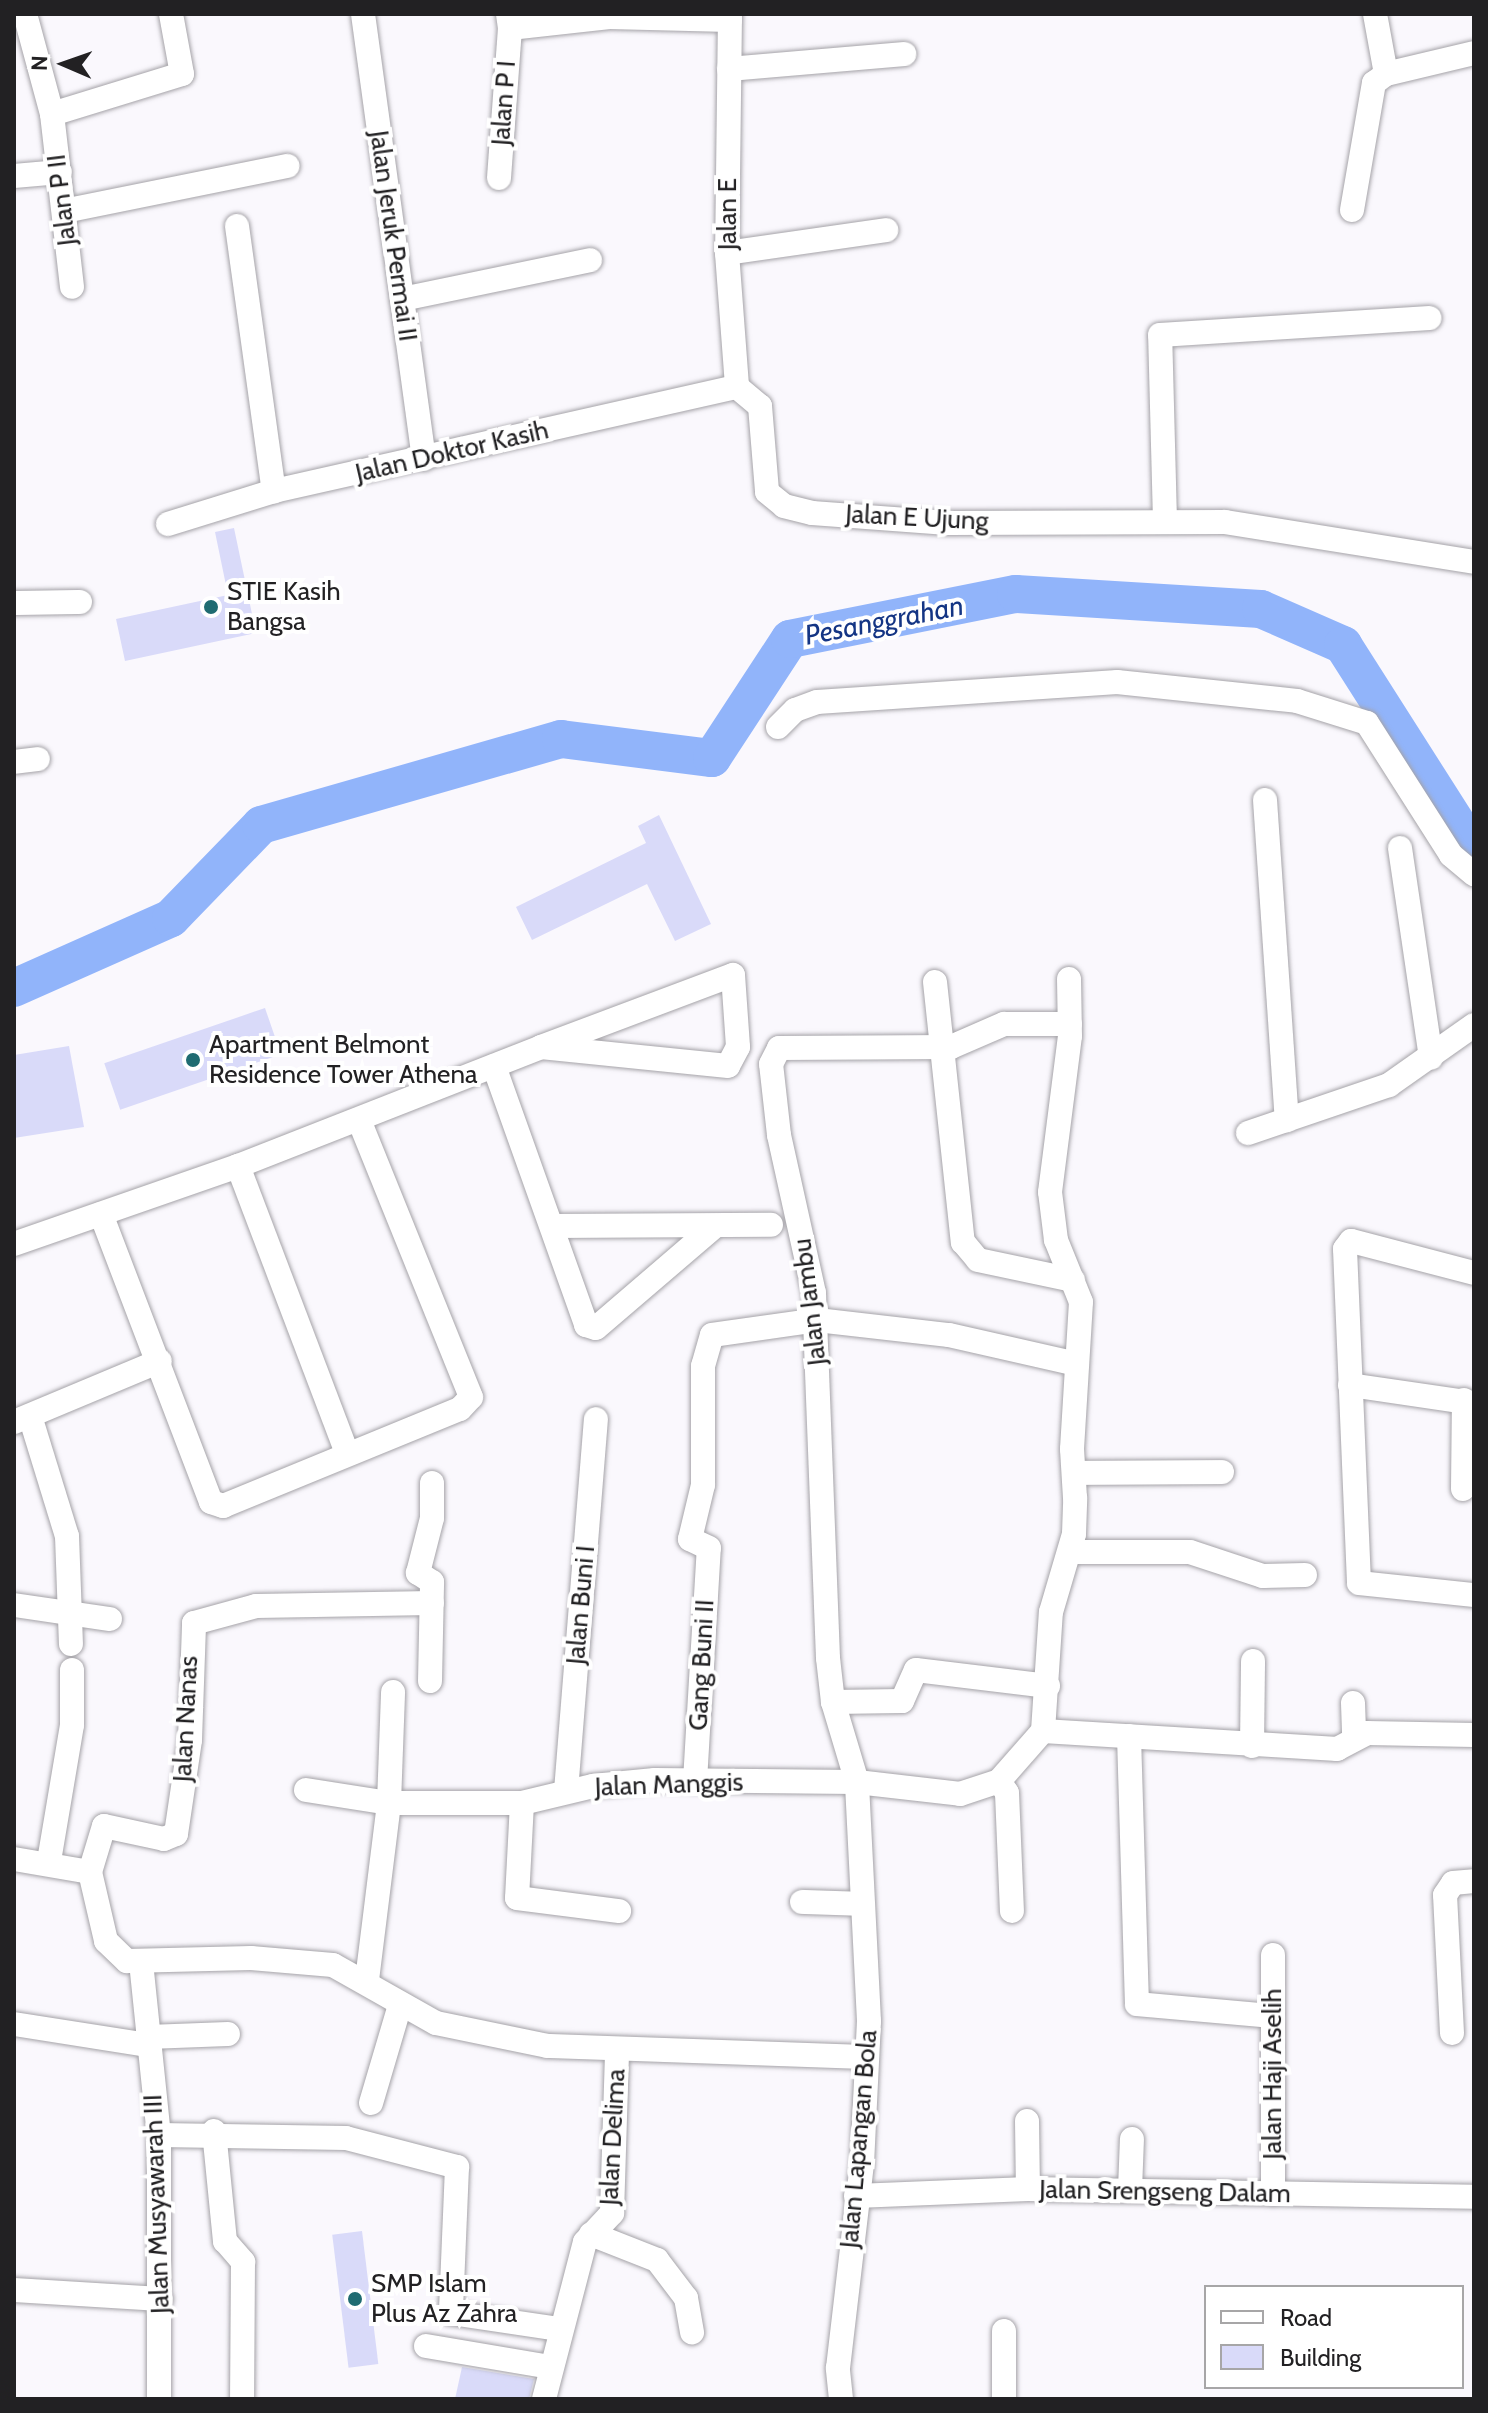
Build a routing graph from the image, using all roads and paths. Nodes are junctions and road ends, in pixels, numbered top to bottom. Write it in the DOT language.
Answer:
graph roads {
  1 [pos="25,14"];
  2 [pos="171,14"];
  3 [pos="363,14"];
  4 [pos="1375,14"];
  5 [pos="730,17"];
  6 [pos="509,21"];
  7 [pos="1474,53"];
  8 [pos="904,54"];
  9 [pos="729,69"];
  10 [pos="1386,74"];
  11 [pos="52,114"];
  12 [pos="288,166"];
  13 [pos="60,172"];
  14 [pos="14,176"];
  15 [pos="499,178"];
  16 [pos="1352,210"];
  17 [pos="64,211"];
  18 [pos="237,226"];
  19 [pos="886,230"];
  20 [pos="727,253"];
  21 [pos="590,260"];
  22 [pos="72,287"];
  23 [pos="402,299"];
  24 [pos="1429,318"];
  25 [pos="737,387"];
  26 [pos="424,459"];
  27 [pos="274,491"];
  28 [pos="1165,521"];
  29 [pos="168,524"];
  30 [pos="1474,562"];
  31 [pos="80,602"];
  32 [pos="14,603"];
  33 [pos="778,727"];
  34 [pos="1265,800"];
  35 [pos="1400,848"];
  36 [pos="1474,874"];
  37 [pos="1069,979"];
  38 [pos="935,982"];
  39 [pos="1070,1024"];
  40 [pos="1474,1025"];
  41 [pos="541,1047"];
  42 [pos="939,1047"];
  43 [pos="1431,1058"];
  44 [pos="494,1066"];
  45 [pos="359,1120"];
  46 [pos="1287,1120"];
  47 [pos="1248,1133"];
  48 [pos="238,1166"];
  49 [pos="101,1214"];
  50 [pos="771,1225"];
  51 [pos="552,1226"];
  52 [pos="714,1227"];
  53 [pos="14,1244"];
  54 [pos="1474,1273"];
  55 [pos="1073,1280"];
  56 [pos="817,1320"];
  57 [pos="160,1361"];
  58 [pos="1077,1364"];
  59 [pos="1350,1385"];
  60 [pos="1469,1402"];
  61 [pos="22,1419"];
  62 [pos="596,1419"];
  63 [pos="347,1453"];
  64 [pos="1222,1472"];
  65 [pos="1074,1473"];
  66 [pos="432,1483"];
  67 [pos="1463,1489"];
  68 [pos="1070,1552"];
  69 [pos="1305,1575"];
  70 [pos="1474,1595"];
  71 [pos="432,1603"];
  72 [pos="14,1605"];
  73 [pos="69,1616"];
  74 [pos="110,1619"];
  75 [pos="71,1644"];
  76 [pos="1253,1661"];
  77 [pos="72,1670"];
  78 [pos="430,1681"];
  79 [pos="1048,1686"];
  80 [pos="393,1692"];
  81 [pos="833,1702"];
  82 [pos="1353,1703"];
  83 [pos="1043,1731"];
  84 [pos="1474,1735"];
  85 [pos="1129,1736"];
  86 [pos="1354,1739"];
  87 [pos="1252,1746"];
  88 [pos="695,1781"];
  89 [pos="999,1781"];
  90 [pos="857,1782"];
  91 [pos="306,1790"];
  92 [pos="566,1791"];
  93 [pos="389,1803"];
  94 [pos="522,1803"];
  95 [pos="14,1859"];
  96 [pos="49,1861"];
  97 [pos="90,1872"];
  98 [pos="1474,1881"];
  99 [pos="802,1902"];
  100 [pos="861,1904"];
  101 [pos="619,1911"];
  102 [pos="1012,1911"];
  103 [pos="1273,1955"];
  104 [pos="141,1962"];
  105 [pos="367,1980"];
  106 [pos="400,2005"];
  107 [pos="1272,2016"];
  108 [pos="14,2024"];
  109 [pos="1452,2033"];
  110 [pos="228,2034"];
  111 [pos="148,2041"];
  112 [pos="617,2052"];
  113 [pos="867,2057"];
  114 [pos="371,2103"];
  115 [pos="1027,2121"];
  116 [pos="214,2131"];
  117 [pos="159,2135"];
  118 [pos="1132,2139"];
  119 [pos="1028,2189"];
  120 [pos="1130,2190"];
  121 [pos="1273,2194"];
  122 [pos="856,2196"];
  123 [pos="1474,2197"];
  124 [pos="591,2234"];
  125 [pos="14,2290"];
  126 [pos="161,2299"];
  127 [pos="560,2329"];
  128 [pos="1004,2331"];
  129 [pos="692,2332"];
  130 [pos="426,2346"];
  131 [pos="550,2367"];
  132 [pos="159,2399"];
  133 [pos="242,2399"];
  134 [pos="544,2399"];
  135 [pos="841,2399"];
  136 [pos="1004,2399"];
  1 -- 11 [label="street, Jalan P II"];
  2 -- 11 [label="street"];
  3 -- 23 [label="street, Jalan Jeruk Permai II"];
  4 -- 10 [label="street"];
  5 -- 6 [label="street, Jalan P I"];
  5 -- 9 [label="street, Jalan E"];
  6 -- 15 [label="street, Jalan P I"];
  7 -- 10 [label="street"];
  8 -- 9 [label="street"];
  9 -- 20 [label="street, Jalan E"];
  10 -- 16 [label="street"];
  11 -- 13 [label="street, Jalan P II"];
  12 -- 17 [label="street"];
  13 -- 14 [label="street"];
  13 -- 17 [label="street, Jalan P II"];
  17 -- 22 [label="street, Jalan P II"];
  18 -- 27 [label="street"];
  19 -- 20 [label="street"];
  20 -- 25 [label="street, Jalan E"];
  21 -- 23 [label="street"];
  23 -- 26 [label="street, Jalan Jeruk Permai II"];
  24 -- 28 [label="street"];
  25 -- 26 [label="street, Jalan Doktor Kasih"];
  25 -- 28 [label="street, Jalan E Ujung"];
  26 -- 27 [label="street, Jalan Doktor Kasih"];
  27 -- 29 [label="street, Jalan Doktor Kasih"];
  28 -- 30 [label="street, Jalan E Ujung"];
  31 -- 32 [label="street"];
  33 -- 36 [label="street"];
  34 -- 46 [label="street"];
  35 -- 43 [label="street"];
  37 -- 39 [label="street"];
  38 -- 42 [label="street"];
  39 -- 42 [label="street"];
  39 -- 55 [label="street"];
  40 -- 43 [label="street"];
  41 -- 41 [label="street"];
  41 -- 44 [label="street"];
  42 -- 55 [label="street"];
  42 -- 56 [label="street, Jalan Jambu"];
  43 -- 46 [label="street"];
  44 -- 45 [label="street"];
  44 -- 51 [label="street"];
  45 -- 48 [label="street"];
  45 -- 63 [label="street"];
  46 -- 47 [label="street"];
  48 -- 49 [label="street"];
  48 -- 63 [label="street"];
  49 -- 53 [label="street"];
  49 -- 57 [label="street"];
  50 -- 52 [label="street"];
  51 -- 52 [label="street"];
  51 -- 52 [label="street"];
  54 -- 59 [label="street"];
  55 -- 58 [label="street"];
  56 -- 58 [label="street"];
  56 -- 81 [label="street, Jalan Jambu"];
  56 -- 88 [label="street, Gang Buni II"];
  57 -- 61 [label="street"];
  57 -- 63 [label="street"];
  58 -- 65 [label="street"];
  59 -- 60 [label="street"];
  59 -- 70 [label="street"];
  60 -- 67 [label="street"];
  61 -- 73 [label="street"];
  62 -- 92 [label="street, Jalan Buni I"];
  64 -- 65 [label="street"];
  65 -- 68 [label="street"];
  66 -- 71 [label="street"];
  68 -- 69 [label="street"];
  68 -- 79 [label="street"];
  71 -- 78 [label="street"];
  71 -- 97 [label="street, Jalan Nanas"];
  72 -- 73 [label="street"];
  73 -- 74 [label="street"];
  73 -- 75 [label="street"];
  76 -- 87 [label="street"];
  77 -- 96 [label="street"];
  79 -- 81 [label="street"];
  79 -- 83 [label="street"];
  80 -- 93 [label="street"];
  81 -- 90 [label="street, Jalan Jambu"];
  82 -- 86 [label="street"];
  83 -- 85 [label="street"];
  83 -- 89 [label="street"];
  84 -- 86 [label="street"];
  85 -- 87 [label="street"];
  85 -- 107 [label="street"];
  86 -- 87 [label="street"];
  88 -- 90 [label="street, Jalan Manggis"];
  88 -- 92 [label="street, Jalan Manggis"];
  89 -- 90 [label="street, Jalan Manggis"];
  89 -- 102 [label="street"];
  90 -- 100 [label="street, Jalan Lapangan Bola"];
  91 -- 93 [label="street, Jalan Manggis"];
  92 -- 94 [label="street, Jalan Manggis"];
  93 -- 94 [label="street, Jalan Manggis"];
  93 -- 105 [label="street"];
  94 -- 101 [label="street"];
  95 -- 96 [label="street"];
  96 -- 97 [label="street"];
  97 -- 104 [label="street"];
  98 -- 109 [label="street"];
  99 -- 100 [label="street"];
  100 -- 113 [label="street, Jalan Lapangan Bola"];
  103 -- 107 [label="street, Jalan Haji Aselih"];
  104 -- 105 [label="street"];
  104 -- 111 [label="street, Jalan Musyawarah III"];
  105 -- 106 [label="street"];
  106 -- 112 [label="street"];
  106 -- 114 [label="street"];
  107 -- 121 [label="street, Jalan Haji Aselih"];
  108 -- 111 [label="street"];
  110 -- 111 [label="street"];
  111 -- 117 [label="street, Jalan Musyawarah III"];
  112 -- 113 [label="street"];
  112 -- 124 [label="street, Jalan Delima"];
  113 -- 122 [label="street, Jalan Lapangan Bola"];
  115 -- 119 [label="street"];
  116 -- 117 [label="street"];
  116 -- 127 [label="street"];
  116 -- 133 [label="street"];
  117 -- 126 [label="street, Jalan Musyawarah III"];
  118 -- 120 [label="street"];
  119 -- 120 [label="street, Jalan Srengseng Dalam"];
  119 -- 122 [label="street, Jalan Srengseng Dalam"];
  120 -- 121 [label="street, Jalan Srengseng Dalam"];
  121 -- 123 [label="street, Jalan Srengseng Dalam"];
  122 -- 135 [label="street, Jalan Lapangan Bola"];
  124 -- 127 [label="street, Jalan Delima"];
  124 -- 129 [label="street"];
  125 -- 126 [label="street"];
  126 -- 132 [label="street, Jalan Musyawarah III"];
  127 -- 131 [label="street, Jalan Delima"];
  128 -- 136 [label="street"];
  130 -- 131 [label="street"];
  131 -- 134 [label="street, Jalan Delima"];
}
